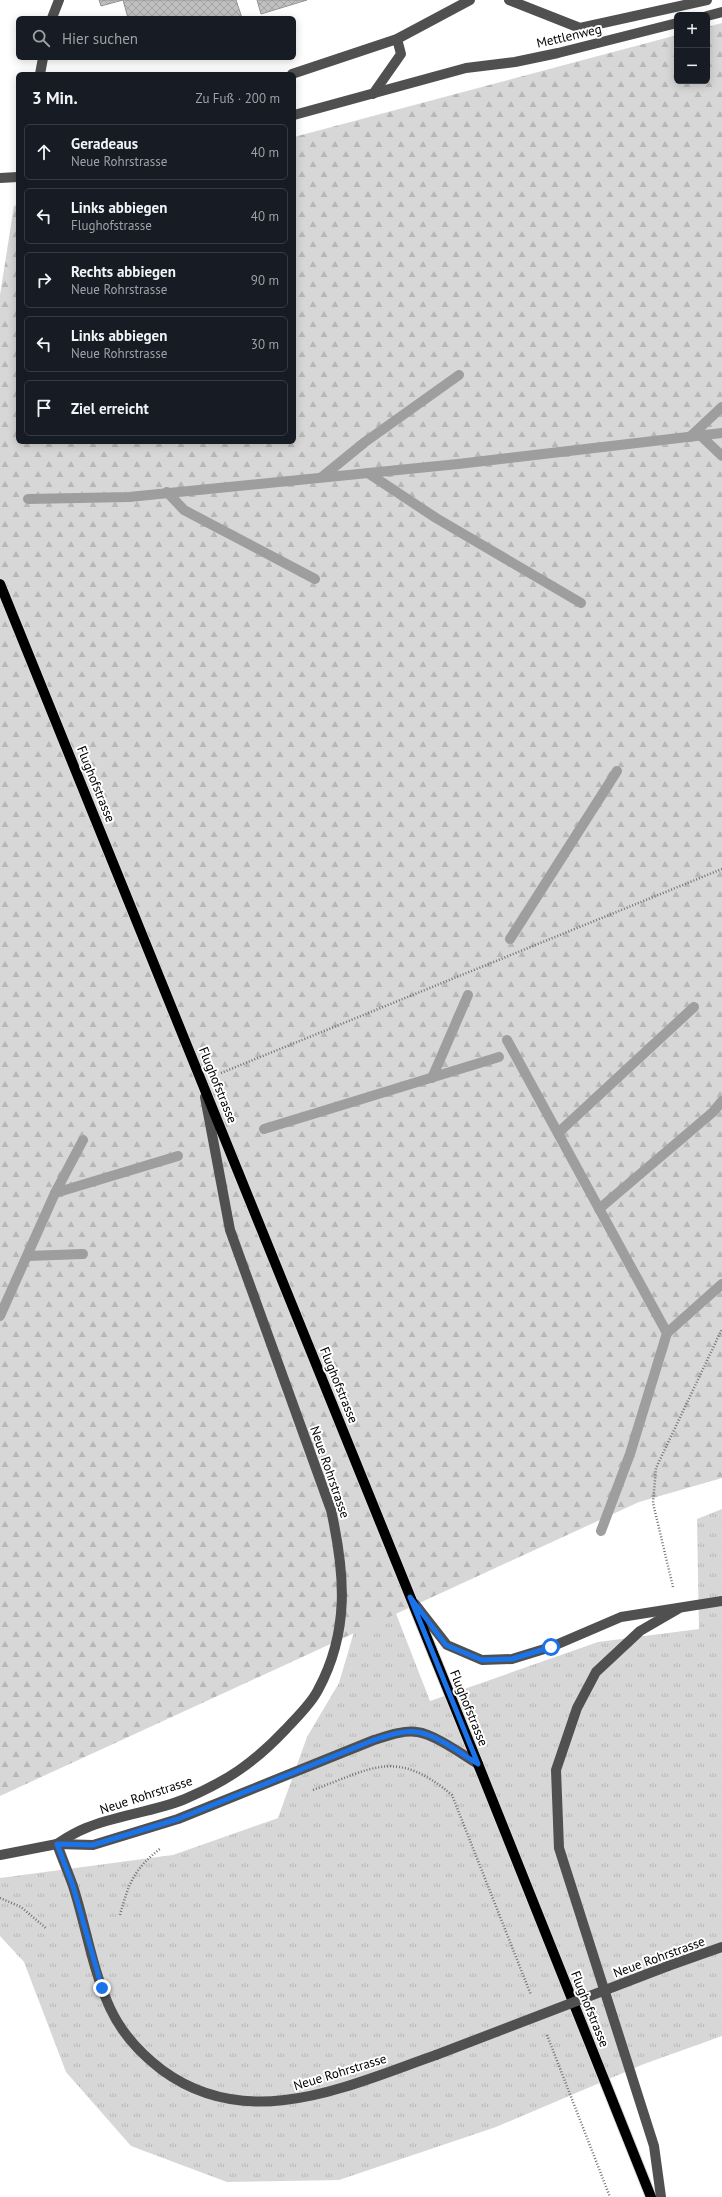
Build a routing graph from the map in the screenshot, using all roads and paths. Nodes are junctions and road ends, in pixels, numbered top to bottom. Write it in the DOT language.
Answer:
graph roads {
  1 [pos="59,0"];
  2 [pos="470,0"];
  3 [pos="509,0"];
  4 [pos="707,0"];
  5 [pos="722,12"];
  6 [pos="710,15"];
  7 [pos="53,16"];
  8 [pos="674,24"];
  9 [pos="397,39"];
  10 [pos="43,60"];
  11 [pos="40,72"];
  12 [pos="296,73"];
  13 [pos="373,94"];
  14 [pos="296,114"];
  15 [pos="16,177"];
  16 [pos="0,178"];
  17 [pos="0,584"];
  18 [pos="722,868"];
  19 [pos="202,1081"];
  20 [pos="722,1329"];
  21 [pos="410,1597"];
  22 [pos="722,1601"];
  23 [pos="678,1609"];
  24 [pos="478,1764"];
  25 [pos="312,1791"];
  26 [pos="57,1844"];
  27 [pos="164,1846"];
  28 [pos="0,1855"];
  29 [pos="481,1867"];
  30 [pos="0,1898"];
  31 [pos="120,1915"];
  32 [pos="47,1928"];
  33 [pos="722,1947"];
  34 [pos="651,2197"];
  35 [pos="661,2197"];
  1 -- 7 [label="street"];
  2 -- 9 [label="street"];
  3 -- 4 [label="street"];
  5 -- 6 [label="street"];
  8 -- 13 [label="street, Mettlenweg"];
  9 -- 12 [label="street"];
  9 -- 13 [label="street"];
  10 -- 11 [label="street"];
  13 -- 14 [label="street, Mettlenweg"];
  15 -- 16 [label="street"];
  17 -- 19 [label="main road, Flughofstrasse"];
  18 -- 19 [label="path"];
  19 -- 21 [label="main road, Flughofstrasse"];
  19 -- 26 [label="street, Neue Rohrstrasse"];
  20 -- 23 [label="path"];
  21 -- 23 [label="street, Neue Rohrstrasse"];
  21 -- 24 [label="main road, Flughofstrasse"];
  22 -- 23 [label="street, Neue Rohrstrasse"];
  23 -- 35 [label="street, Neue Rohrstrasse"];
  24 -- 26 [label="street, Neue Rohrstrasse"];
  24 -- 34 [label="main road, Flughofstrasse"];
  25 -- 29 [label="path"];
  26 -- 28 [label="street, Neue Rohrstrasse"];
  26 -- 33 [label="street, Neue Rohrstrasse, bridge"];
  27 -- 31 [label="path"];
  30 -- 32 [label="path"];
}
